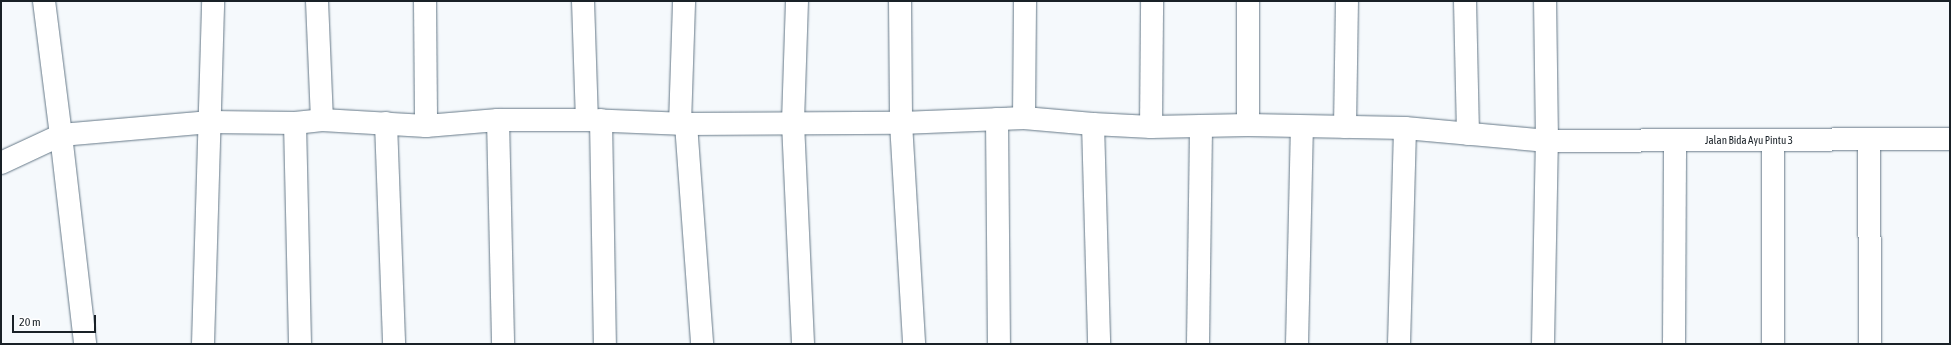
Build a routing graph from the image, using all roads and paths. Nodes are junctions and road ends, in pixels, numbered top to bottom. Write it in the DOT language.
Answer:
graph roads {
  1 [pos="44,1"];
  2 [pos="213,1"];
  3 [pos="317,1"];
  4 [pos="425,1"];
  5 [pos="583,1"];
  6 [pos="684,1"];
  7 [pos="797,1"];
  8 [pos="900,1"];
  9 [pos="1026,1"];
  10 [pos="1152,1"];
  11 [pos="1248,1"];
  12 [pos="1347,1"];
  13 [pos="1465,1"];
  14 [pos="1546,1"];
  15 [pos="996,118"];
  16 [pos="1024,118"];
  17 [pos="322,120"];
  18 [pos="498,120"];
  19 [pos="594,120"];
  20 [pos="210,122"];
  21 [pos="902,122"];
  22 [pos="295,123"];
  23 [pos="386,123"];
  24 [pos="792,123"];
  25 [pos="683,124"];
  26 [pos="1093,124"];
  27 [pos="1248,125"];
  28 [pos="426,126"];
  29 [pos="1201,126"];
  30 [pos="1151,127"];
  31 [pos="1302,127"];
  32 [pos="1345,127"];
  33 [pos="1405,128"];
  34 [pos="1468,134"];
  35 [pos="61,135"];
  36 [pos="1950,139"];
  37 [pos="1675,140"];
  38 [pos="1773,140"];
  39 [pos="1869,140"];
  40 [pos="1547,141"];
  41 [pos="1,163"];
  42 [pos="85,344"];
  43 [pos="203,344"];
  44 [pos="300,344"];
  45 [pos="394,344"];
  46 [pos="503,344"];
  47 [pos="605,344"];
  48 [pos="702,344"];
  49 [pos="803,344"];
  50 [pos="914,344"];
  51 [pos="999,344"];
  52 [pos="1098,344"];
  53 [pos="1198,344"];
  54 [pos="1297,344"];
  55 [pos="1400,344"];
  56 [pos="1543,344"];
  57 [pos="1674,344"];
  58 [pos="1773,344"];
  59 [pos="1870,344"];
  1 -- 35 [label="street"];
  2 -- 20 [label="street"];
  3 -- 17 [label="street"];
  4 -- 28 [label="street"];
  5 -- 19 [label="street"];
  6 -- 25 [label="street"];
  7 -- 24 [label="street"];
  8 -- 21 [label="street"];
  9 -- 16 [label="street"];
  10 -- 30 [label="street"];
  11 -- 27 [label="street"];
  12 -- 32 [label="street"];
  13 -- 34 [label="street"];
  14 -- 40 [label="street"];
  15 -- 16 [label="street, Jalan Bida Ayu Pintu 3"];
  15 -- 21 [label="street, Jalan Bida Ayu Pintu 3"];
  15 -- 51 [label="street"];
  16 -- 26 [label="street, Jalan Bida Ayu Pintu 3"];
  17 -- 22 [label="street, Jalan Bida Ayu Pintu 3"];
  17 -- 23 [label="street, Jalan Bida Ayu Pintu 3"];
  18 -- 19 [label="street, Jalan Bida Ayu Pintu 3"];
  18 -- 28 [label="street, Jalan Bida Ayu Pintu 3"];
  18 -- 46 [label="street"];
  19 -- 25 [label="street, Jalan Bida Ayu Pintu 3"];
  19 -- 47 [label="street"];
  20 -- 22 [label="street, Jalan Bida Ayu Pintu 3"];
  20 -- 35 [label="street, Jalan Bida Ayu Pintu 3"];
  20 -- 43 [label="street"];
  21 -- 24 [label="street, Jalan Bida Ayu Pintu 3"];
  21 -- 50 [label="street"];
  22 -- 44 [label="street"];
  23 -- 28 [label="street, Jalan Bida Ayu Pintu 3"];
  23 -- 45 [label="street"];
  24 -- 25 [label="street, Jalan Bida Ayu Pintu 3"];
  24 -- 49 [label="street"];
  25 -- 48 [label="street"];
  26 -- 30 [label="street, Jalan Bida Ayu Pintu 3"];
  26 -- 52 [label="street"];
  27 -- 29 [label="street, Jalan Bida Ayu Pintu 3"];
  27 -- 31 [label="street, Jalan Bida Ayu Pintu 3"];
  29 -- 30 [label="street, Jalan Bida Ayu Pintu 3"];
  29 -- 53 [label="street"];
  31 -- 32 [label="street, Jalan Bida Ayu Pintu 3"];
  31 -- 54 [label="street"];
  32 -- 33 [label="street, Jalan Bida Ayu Pintu 3"];
  33 -- 34 [label="street, Jalan Bida Ayu Pintu 3"];
  33 -- 55 [label="street"];
  34 -- 40 [label="street, Jalan Bida Ayu Pintu 3"];
  35 -- 41 [label="street"];
  35 -- 42 [label="street"];
  36 -- 39 [label="street, Jalan Bida Ayu Pintu 3"];
  37 -- 38 [label="street, Jalan Bida Ayu Pintu 3"];
  37 -- 40 [label="street, Jalan Bida Ayu Pintu 3"];
  37 -- 57 [label="street"];
  38 -- 39 [label="street, Jalan Bida Ayu Pintu 3"];
  38 -- 58 [label="street"];
  39 -- 59 [label="street"];
  40 -- 56 [label="street"];
}
